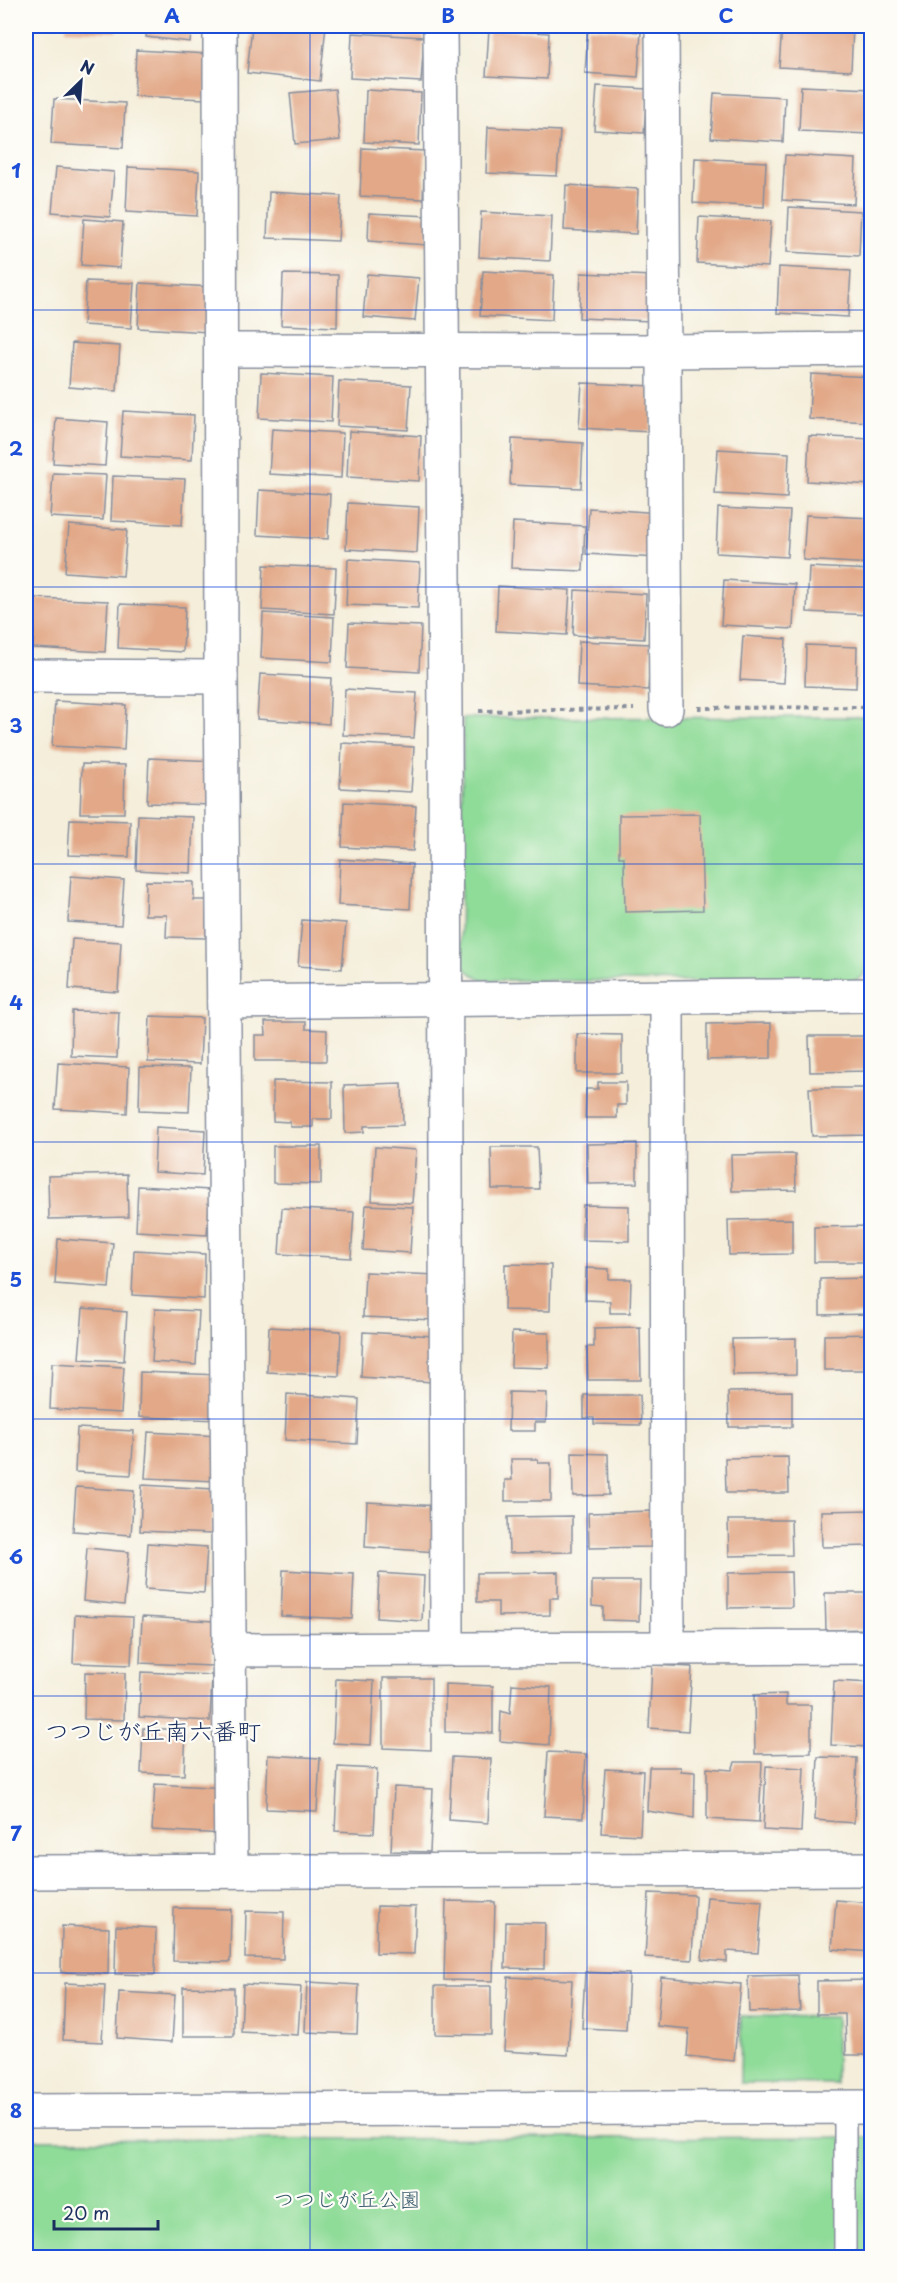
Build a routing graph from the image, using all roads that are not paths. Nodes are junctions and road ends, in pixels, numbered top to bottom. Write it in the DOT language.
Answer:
graph roads {
  1 [pos="220,26"];
  2 [pos="440,26"];
  3 [pos="662,26"];
  4 [pos="872,349"];
  5 [pos="222,350"];
  6 [pos="443,351"];
  7 [pos="664,351"];
  8 [pos="26,676"];
  9 [pos="222,676"];
  10 [pos="666,709"];
  11 [pos="872,995"];
  12 [pos="446,999"];
  13 [pos="667,999"];
  14 [pos="224,1002"];
  15 [pos="447,1647"];
  16 [pos="668,1647"];
  17 [pos="872,1647"];
  18 [pos="228,1650"];
  19 [pos="872,1869"];
  20 [pos="231,1870"];
  21 [pos="26,1872"];
  22 [pos="858,2107"];
  23 [pos="26,2111"];
  24 [pos="845,2258"];
  1 -- 5 [label="street"];
  2 -- 6 [label="street"];
  3 -- 7 [label="street"];
  4 -- 7 [label="street"];
  5 -- 6 [label="street"];
  5 -- 9 [label="street"];
  6 -- 7 [label="street"];
  6 -- 12 [label="street"];
  7 -- 10 [label="street"];
  8 -- 9 [label="street"];
  9 -- 14 [label="street"];
  11 -- 13 [label="street"];
  12 -- 13 [label="street"];
  12 -- 14 [label="street"];
  12 -- 15 [label="street"];
  13 -- 16 [label="street"];
  14 -- 18 [label="street"];
  15 -- 16 [label="street"];
  15 -- 18 [label="street"];
  16 -- 17 [label="street"];
  18 -- 20 [label="street"];
  19 -- 20 [label="street"];
  20 -- 21 [label="street"];
  22 -- 23 [label="street"];
  22 -- 24 [label="lane"];
}
